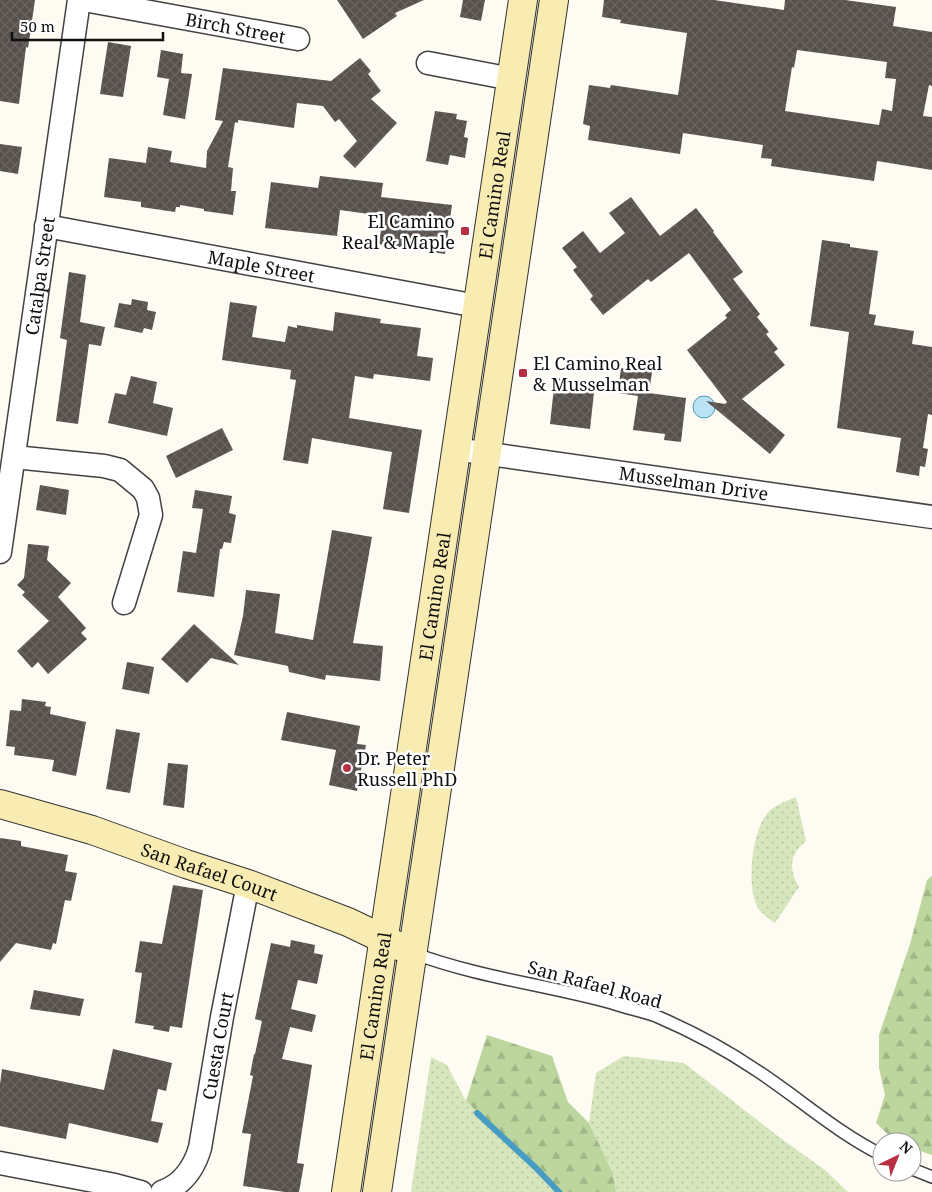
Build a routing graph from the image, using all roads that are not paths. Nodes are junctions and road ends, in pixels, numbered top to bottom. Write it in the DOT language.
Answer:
graph roads {
  1 [pos="79,0"];
  2 [pos="84,0"];
  3 [pos="523,0"];
  4 [pos="554,0"];
  5 [pos="298,39"];
  6 [pos="428,63"];
  7 [pos="512,79"];
  8 [pos="46,226"];
  9 [pos="477,306"];
  10 [pos="455,449"];
  11 [pos="488,454"];
  12 [pos="14,457"];
  13 [pos="932,517"];
  14 [pos="0,552"];
  15 [pos="124,603"];
  16 [pos="0,804"];
  17 [pos="248,884"];
  18 [pos="384,939"];
  19 [pos="413,953"];
  20 [pos="872,1151"];
  21 [pos="0,1163"];
  22 [pos="141,1192"];
  23 [pos="162,1192"];
  24 [pos="346,1192"];
  25 [pos="377,1192"];
  1 -- 8 [label="street, Catalpa Street"];
  2 -- 5 [label="street, Birch Street"];
  3 -- 7 [label="main road, El Camino Real"];
  4 -- 11 [label="main road, El Camino Real"];
  6 -- 7 [label="street"];
  7 -- 9 [label="main road, El Camino Real"];
  8 -- 9 [label="street, Maple Street"];
  8 -- 12 [label="street, Catalpa Street"];
  9 -- 10 [label="main road, El Camino Real"];
  10 -- 11 [label="street, Musselman Drive"];
  10 -- 18 [label="main road, El Camino Real"];
  11 -- 13 [label="street, Musselman Drive"];
  11 -- 19 [label="main road, El Camino Real"];
  12 -- 14 [label="street, Catalpa Street"];
  12 -- 15 [label="street"];
  16 -- 17 [label="main road, San Rafael Court"];
  17 -- 18 [label="main road, San Rafael Court"];
  17 -- 23 [label="street, Cuesta Court"];
  18 -- 19 [label="main road, San Rafael Court"];
  18 -- 24 [label="main road, El Camino Real"];
  19 -- 20 [label="lane, San Rafael Road"];
  19 -- 25 [label="main road, El Camino Real"];
  21 -- 22 [label="street"];
}
